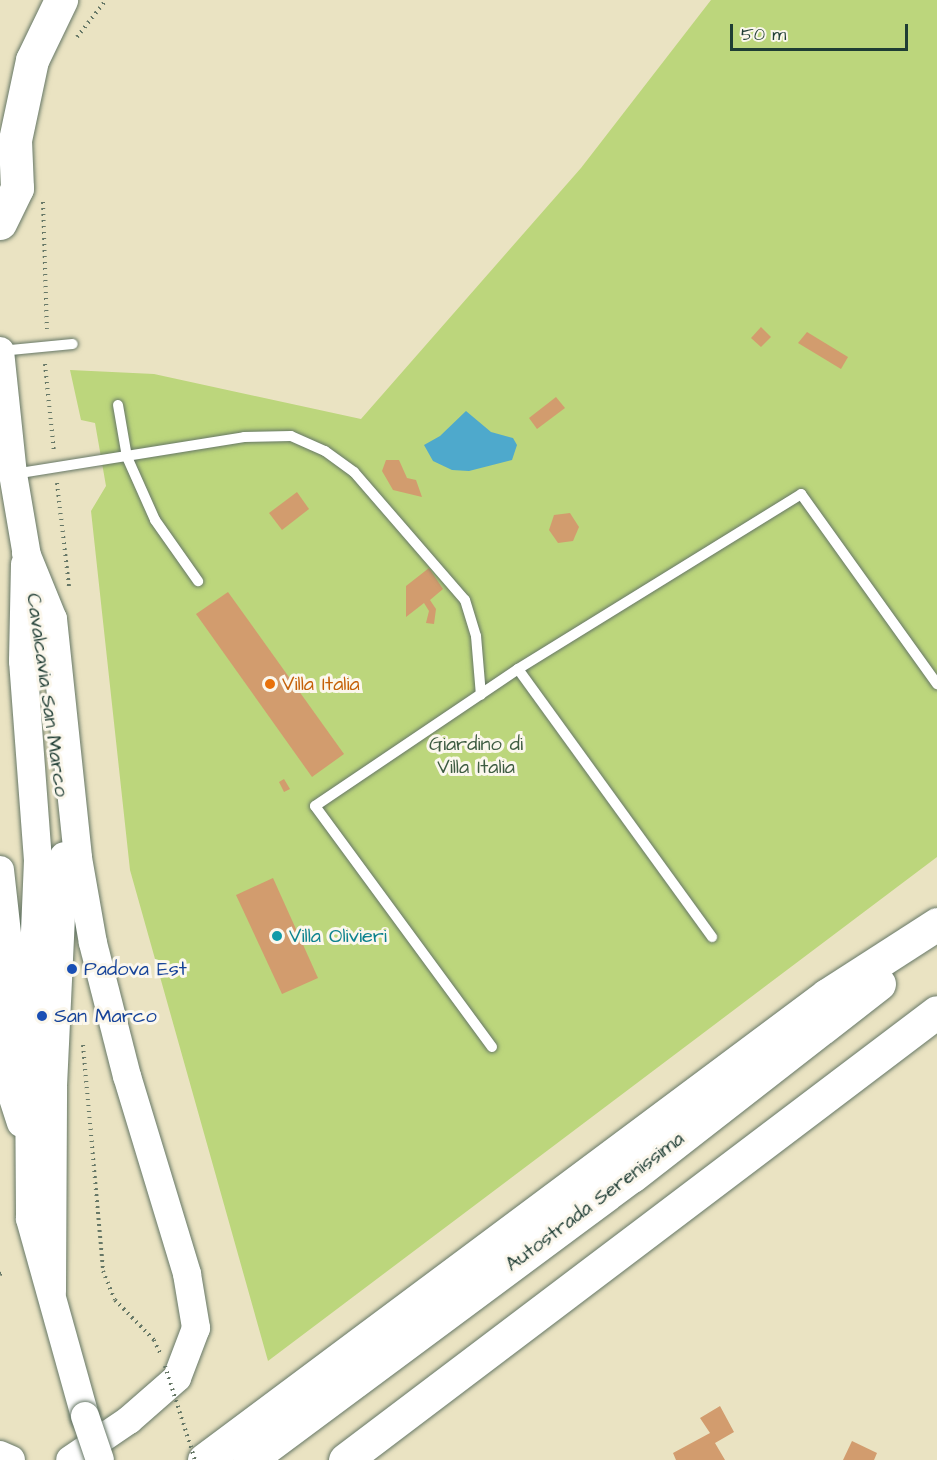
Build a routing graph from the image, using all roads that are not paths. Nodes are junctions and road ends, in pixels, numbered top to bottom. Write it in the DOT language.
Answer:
graph roads {
  1 [pos="61,0"];
  2 [pos="0,223"];
  3 [pos="73,344"];
  4 [pos="0,351"];
  5 [pos="118,405"];
  6 [pos="127,457"];
  7 [pos="13,474"];
  8 [pos="26,553"];
  9 [pos="198,581"];
  10 [pos="518,669"];
  11 [pos="937,684"];
  12 [pos="481,695"];
  13 [pos="0,870"];
  14 [pos="937,924"];
  15 [pos="712,937"];
  16 [pos="937,939"];
  17 [pos="937,1012"];
  18 [pos="492,1047"];
  19 [pos="28,1144"];
  20 [pos="52,1292"];
  21 [pos="0,1455"];
  22 [pos="11,1460"];
  23 [pos="70,1460"];
  24 [pos="100,1460"];
  25 [pos="204,1460"];
  26 [pos="249,1460"];
  27 [pos="345,1460"];
  1 -- 2 [label="highway"];
  3 -- 4 [label="lane"];
  4 -- 7 [label="main road"];
  5 -- 6 [label="lane"];
  6 -- 7 [label="lane"];
  6 -- 9 [label="lane"];
  6 -- 12 [label="lane"];
  7 -- 8 [label="main road"];
  8 -- 19 [label="main road, Cavalcavia San Marco"];
  8 -- 20 [label="main road, Cavalcavia San Marco"];
  8 -- 23 [label="main road"];
  10 -- 11 [label="lane"];
  10 -- 12 [label="lane"];
  10 -- 15 [label="lane"];
  12 -- 18 [label="lane"];
  13 -- 19 [label="main road"];
  14 -- 25 [label="highway"];
  16 -- 26 [label="highway, Autostrada Serenissima"];
  17 -- 27 [label="highway"];
  19 -- 20 [label="main road, Cavalcavia San Marco"];
  20 -- 24 [label="main road, Cavalcavia San Marco, bridge"];
  21 -- 22 [label="main road"];
}
